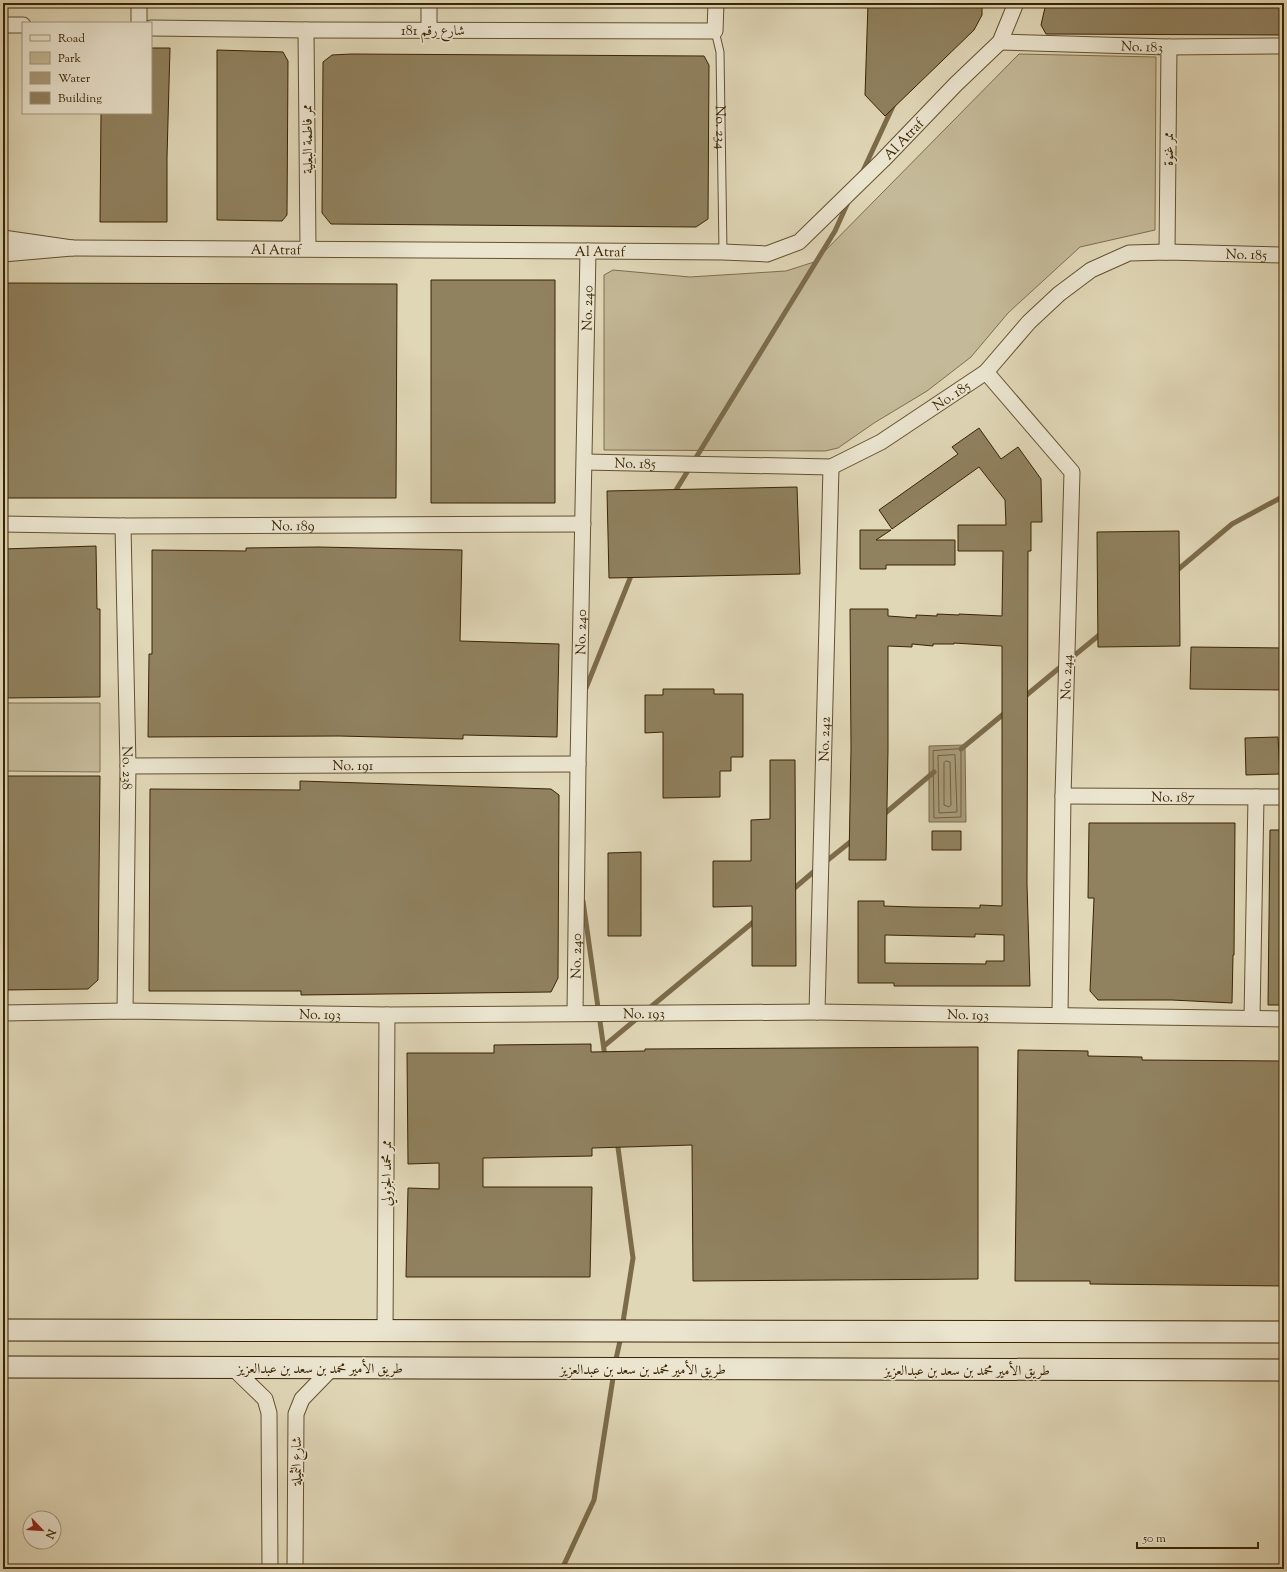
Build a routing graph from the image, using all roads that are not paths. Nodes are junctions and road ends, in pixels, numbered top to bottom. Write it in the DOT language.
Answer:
graph roads {
  1 [pos="139,3"];
  2 [pos="429,3"];
  3 [pos="716,3"];
  4 [pos="1016,3"];
  5 [pos="139,22"];
  6 [pos="3,25"];
  7 [pos="22,25"];
  8 [pos="152,28"];
  9 [pos="306,30"];
  10 [pos="429,30"];
  11 [pos="715,31"];
  12 [pos="1000,42"];
  13 [pos="1284,46"];
  14 [pos="1169,47"];
  15 [pos="3,238"];
  16 [pos="72,248"];
  17 [pos="308,248"];
  18 [pos="588,250"];
  19 [pos="723,252"];
  20 [pos="1167,252"];
  21 [pos="3,254"];
  22 [pos="1284,255"];
  23 [pos="986,372"];
  24 [pos="585,462"];
  25 [pos="831,467"];
  26 [pos="3,524"];
  27 [pos="583,524"];
  28 [pos="124,526"];
  29 [pos="578,764"];
  30 [pos="128,766"];
  31 [pos="1063,796"];
  32 [pos="1256,797"];
  33 [pos="1284,797"];
  34 [pos="125,1011"];
  35 [pos="3,1012"];
  36 [pos="817,1012"];
  37 [pos="575,1014"];
  38 [pos="1060,1014"];
  39 [pos="387,1015"];
  40 [pos="1252,1018"];
  41 [pos="1284,1019"];
  42 [pos="3,1330"];
  43 [pos="385,1332"];
  44 [pos="1284,1332"];
  45 [pos="334,1367"];
  46 [pos="3,1368"];
  47 [pos="233,1368"];
  48 [pos="1284,1370"];
  49 [pos="270,1569"];
  50 [pos="295,1569"];
  1 -- 5 [label="street"];
  2 -- 10 [label="street"];
  3 -- 11 [label="street, No. 234"];
  4 -- 12 [label="street, Al Atraf"];
  6 -- 7 [label="street"];
  8 -- 9 [label="street, شارع رقم 181"];
  9 -- 10 [label="street, شارع رقم 181"];
  9 -- 17 [label="street, ممر فاطمة البعلية"];
  10 -- 11 [label="street, شارع رقم 181"];
  11 -- 19 [label="lane, No. 234"];
  12 -- 14 [label="street, No. 183"];
  12 -- 19 [label="street, Al Atraf"];
  13 -- 14 [label="street, No. 183"];
  14 -- 20 [label="street, ممر غنوة"];
  15 -- 16 [label="street, Al Atraf"];
  16 -- 17 [label="street, Al Atraf"];
  16 -- 21 [label="street, Al Atraf"];
  17 -- 18 [label="street, Al Atraf"];
  18 -- 19 [label="street, Al Atraf"];
  18 -- 24 [label="street, No. 240"];
  20 -- 22 [label="street, No. 185"];
  20 -- 23 [label="street, No. 185"];
  23 -- 25 [label="street, No. 185"];
  23 -- 31 [label="street, No. 244"];
  24 -- 25 [label="street, No. 185"];
  24 -- 27 [label="street, No. 240"];
  25 -- 36 [label="street, No. 242"];
  26 -- 28 [label="street, No. 189"];
  27 -- 28 [label="street, No. 189"];
  27 -- 29 [label="street, No. 240"];
  28 -- 30 [label="street, No. 238"];
  29 -- 30 [label="street, No. 191"];
  29 -- 37 [label="street, No. 240"];
  30 -- 34 [label="street, No. 238"];
  31 -- 32 [label="street, No. 187"];
  31 -- 38 [label="street, No. 244"];
  32 -- 33 [label="street, No. 187"];
  32 -- 40 [label="street"];
  34 -- 35 [label="street, No. 193"];
  34 -- 39 [label="street, No. 193"];
  36 -- 37 [label="street, No. 193"];
  36 -- 38 [label="street, No. 193"];
  37 -- 39 [label="street, No. 193"];
  38 -- 40 [label="street, No. 193"];
  39 -- 43 [label="street, ممر محمد الجزولي"];
  40 -- 41 [label="street, No. 193"];
  42 -- 43 [label="main road"];
  43 -- 44 [label="main road"];
  45 -- 47 [label="main road, طريق الأمير محمد بن سعد بن عبدالعزيز"];
  45 -- 48 [label="main road, طريق الأمير محمد بن سعد بن عبدالعزيز"];
  45 -- 50 [label="street, شارع الثميلة"];
  46 -- 47 [label="main road, طريق الأمير محمد بن سعد بن عبدالعزيز"];
  47 -- 49 [label="street, شارع الثميلة"];
}
